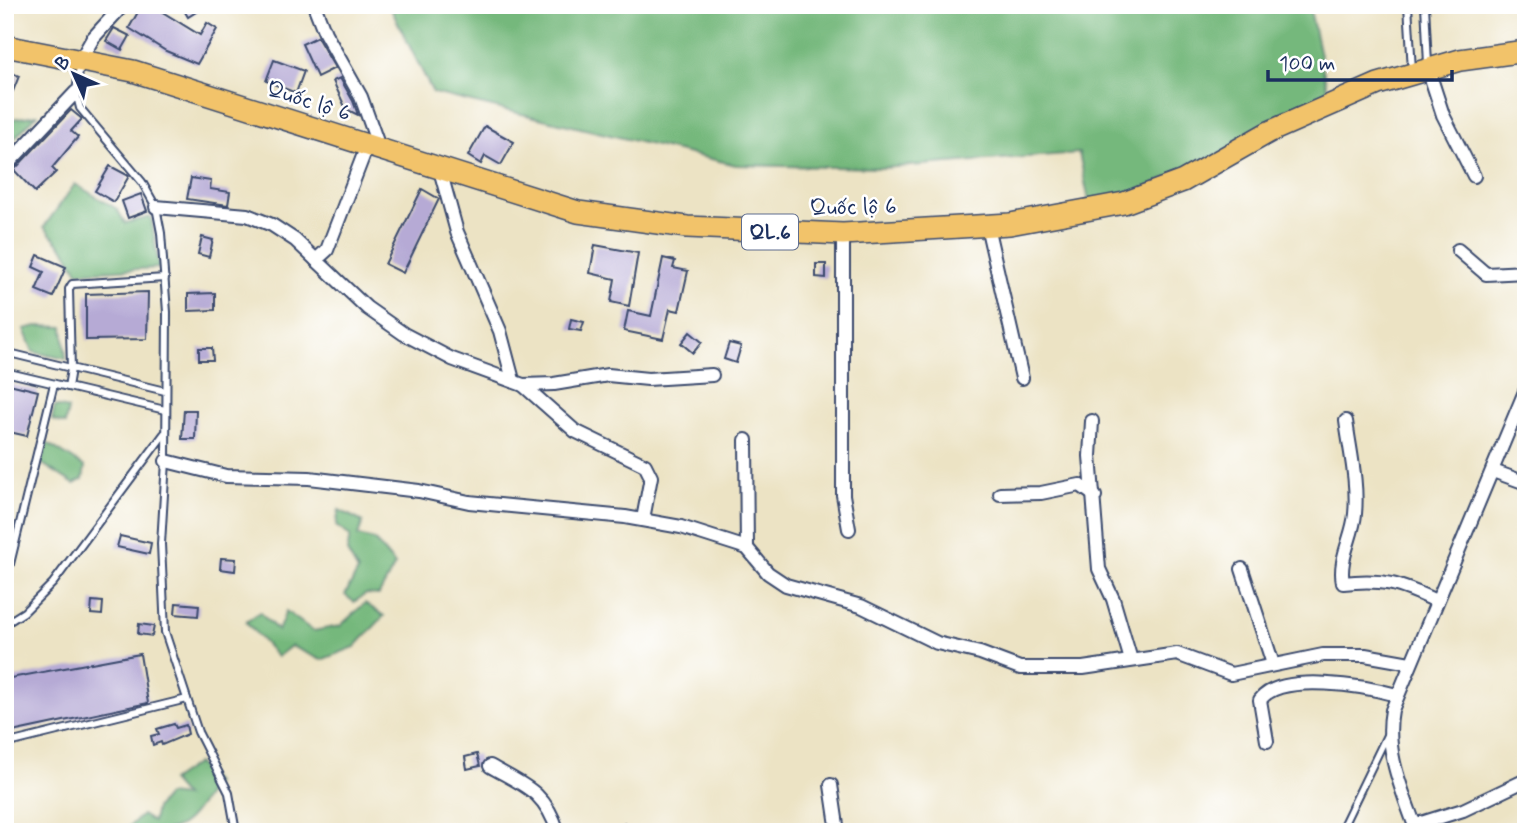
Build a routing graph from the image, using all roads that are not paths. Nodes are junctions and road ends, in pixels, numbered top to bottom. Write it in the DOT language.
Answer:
graph roads {
  1 [pos="123,5"];
  2 [pos="314,5"];
  3 [pos="1408,5"];
  4 [pos="1425,5"];
  5 [pos="5,46"];
  6 [pos="1526,51"];
  7 [pos="81,60"];
  8 [pos="1420,71"];
  9 [pos="76,92"];
  10 [pos="374,148"];
  11 [pos="5,167"];
  12 [pos="440,170"];
  13 [pos="1474,176"];
  14 [pos="156,207"];
  15 [pos="987,226"];
  16 [pos="844,234"];
  17 [pos="1458,250"];
  18 [pos="316,260"];
  19 [pos="1526,272"];
  20 [pos="165,278"];
  21 [pos="5,352"];
  22 [pos="71,369"];
  23 [pos="5,372"];
  24 [pos="712,375"];
  25 [pos="1021,378"];
  26 [pos="518,383"];
  27 [pos="54,384"];
  28 [pos="68,387"];
  29 [pos="1526,388"];
  30 [pos="166,391"];
  31 [pos="165,410"];
  32 [pos="1092,421"];
  33 [pos="1346,421"];
  34 [pos="166,433"];
  35 [pos="746,440"];
  36 [pos="166,461"];
  37 [pos="1493,471"];
  38 [pos="1526,483"];
  39 [pos="1000,494"];
  40 [pos="1095,496"];
  41 [pos="643,519"];
  42 [pos="849,529"];
  43 [pos="747,548"];
  44 [pos="1242,569"];
  45 [pos="5,573"];
  46 [pos="1436,601"];
  47 [pos="5,624"];
  48 [pos="1131,660"];
  49 [pos="1409,663"];
  50 [pos="1273,664"];
  51 [pos="1397,695"];
  52 [pos="187,699"];
  53 [pos="1388,732"];
  54 [pos="1267,741"];
  55 [pos="13,742"];
  56 [pos="490,766"];
  57 [pos="1526,780"];
  58 [pos="831,785"];
  59 [pos="1416,828"];
  60 [pos="236,832"];
  61 [pos="558,832"];
  62 [pos="838,832"];
  63 [pos="1340,832"];
  1 -- 7 [label="street"];
  2 -- 10 [label="street"];
  3 -- 8 [label="lane"];
  4 -- 8 [label="lane"];
  5 -- 7 [label="highway, Quốc lộ 6 / QL.6"];
  6 -- 8 [label="highway, Quốc lộ 6 / QL.6"];
  7 -- 9 [label="lane"];
  7 -- 10 [label="highway, Quốc lộ 6 / QL.6"];
  8 -- 13 [label="street"];
  8 -- 15 [label="highway, Quốc lộ 6 / QL.6"];
  9 -- 11 [label="street"];
  9 -- 14 [label="lane"];
  10 -- 12 [label="highway, Quốc lộ 6 / QL.6"];
  10 -- 18 [label="street"];
  12 -- 16 [label="highway, Quốc lộ 6 / QL.6"];
  12 -- 26 [label="street"];
  14 -- 18 [label="street"];
  14 -- 20 [label="lane"];
  15 -- 16 [label="highway, Quốc lộ 6 / QL.6"];
  15 -- 25 [label="street"];
  16 -- 42 [label="street"];
  17 -- 19 [label="street"];
  18 -- 26 [label="street"];
  20 -- 22 [label="lane"];
  20 -- 30 [label="lane"];
  21 -- 22 [label="lane"];
  22 -- 28 [label="lane"];
  22 -- 30 [label="lane"];
  23 -- 27 [label="lane"];
  24 -- 26 [label="street"];
  26 -- 41 [label="street"];
  27 -- 28 [label="lane"];
  27 -- 45 [label="lane"];
  28 -- 31 [label="lane"];
  29 -- 37 [label="street"];
  30 -- 31 [label="lane"];
  31 -- 34 [label="lane"];
  32 -- 40 [label="street"];
  33 -- 46 [label="street"];
  34 -- 36 [label="lane"];
  34 -- 47 [label="lane"];
  35 -- 43 [label="street"];
  36 -- 41 [label="street"];
  36 -- 52 [label="lane"];
  37 -- 38 [label="street"];
  37 -- 46 [label="street"];
  39 -- 40 [label="street"];
  40 -- 48 [label="street"];
  41 -- 43 [label="street"];
  43 -- 48 [label="street"];
  44 -- 50 [label="street"];
  46 -- 49 [label="street"];
  48 -- 50 [label="street"];
  49 -- 50 [label="street"];
  49 -- 51 [label="street"];
  51 -- 53 [label="street"];
  51 -- 54 [label="street"];
  52 -- 55 [label="lane"];
  52 -- 60 [label="lane"];
  53 -- 59 [label="street"];
  53 -- 63 [label="lane"];
  56 -- 61 [label="street"];
  57 -- 59 [label="street"];
  58 -- 62 [label="street"];
}
